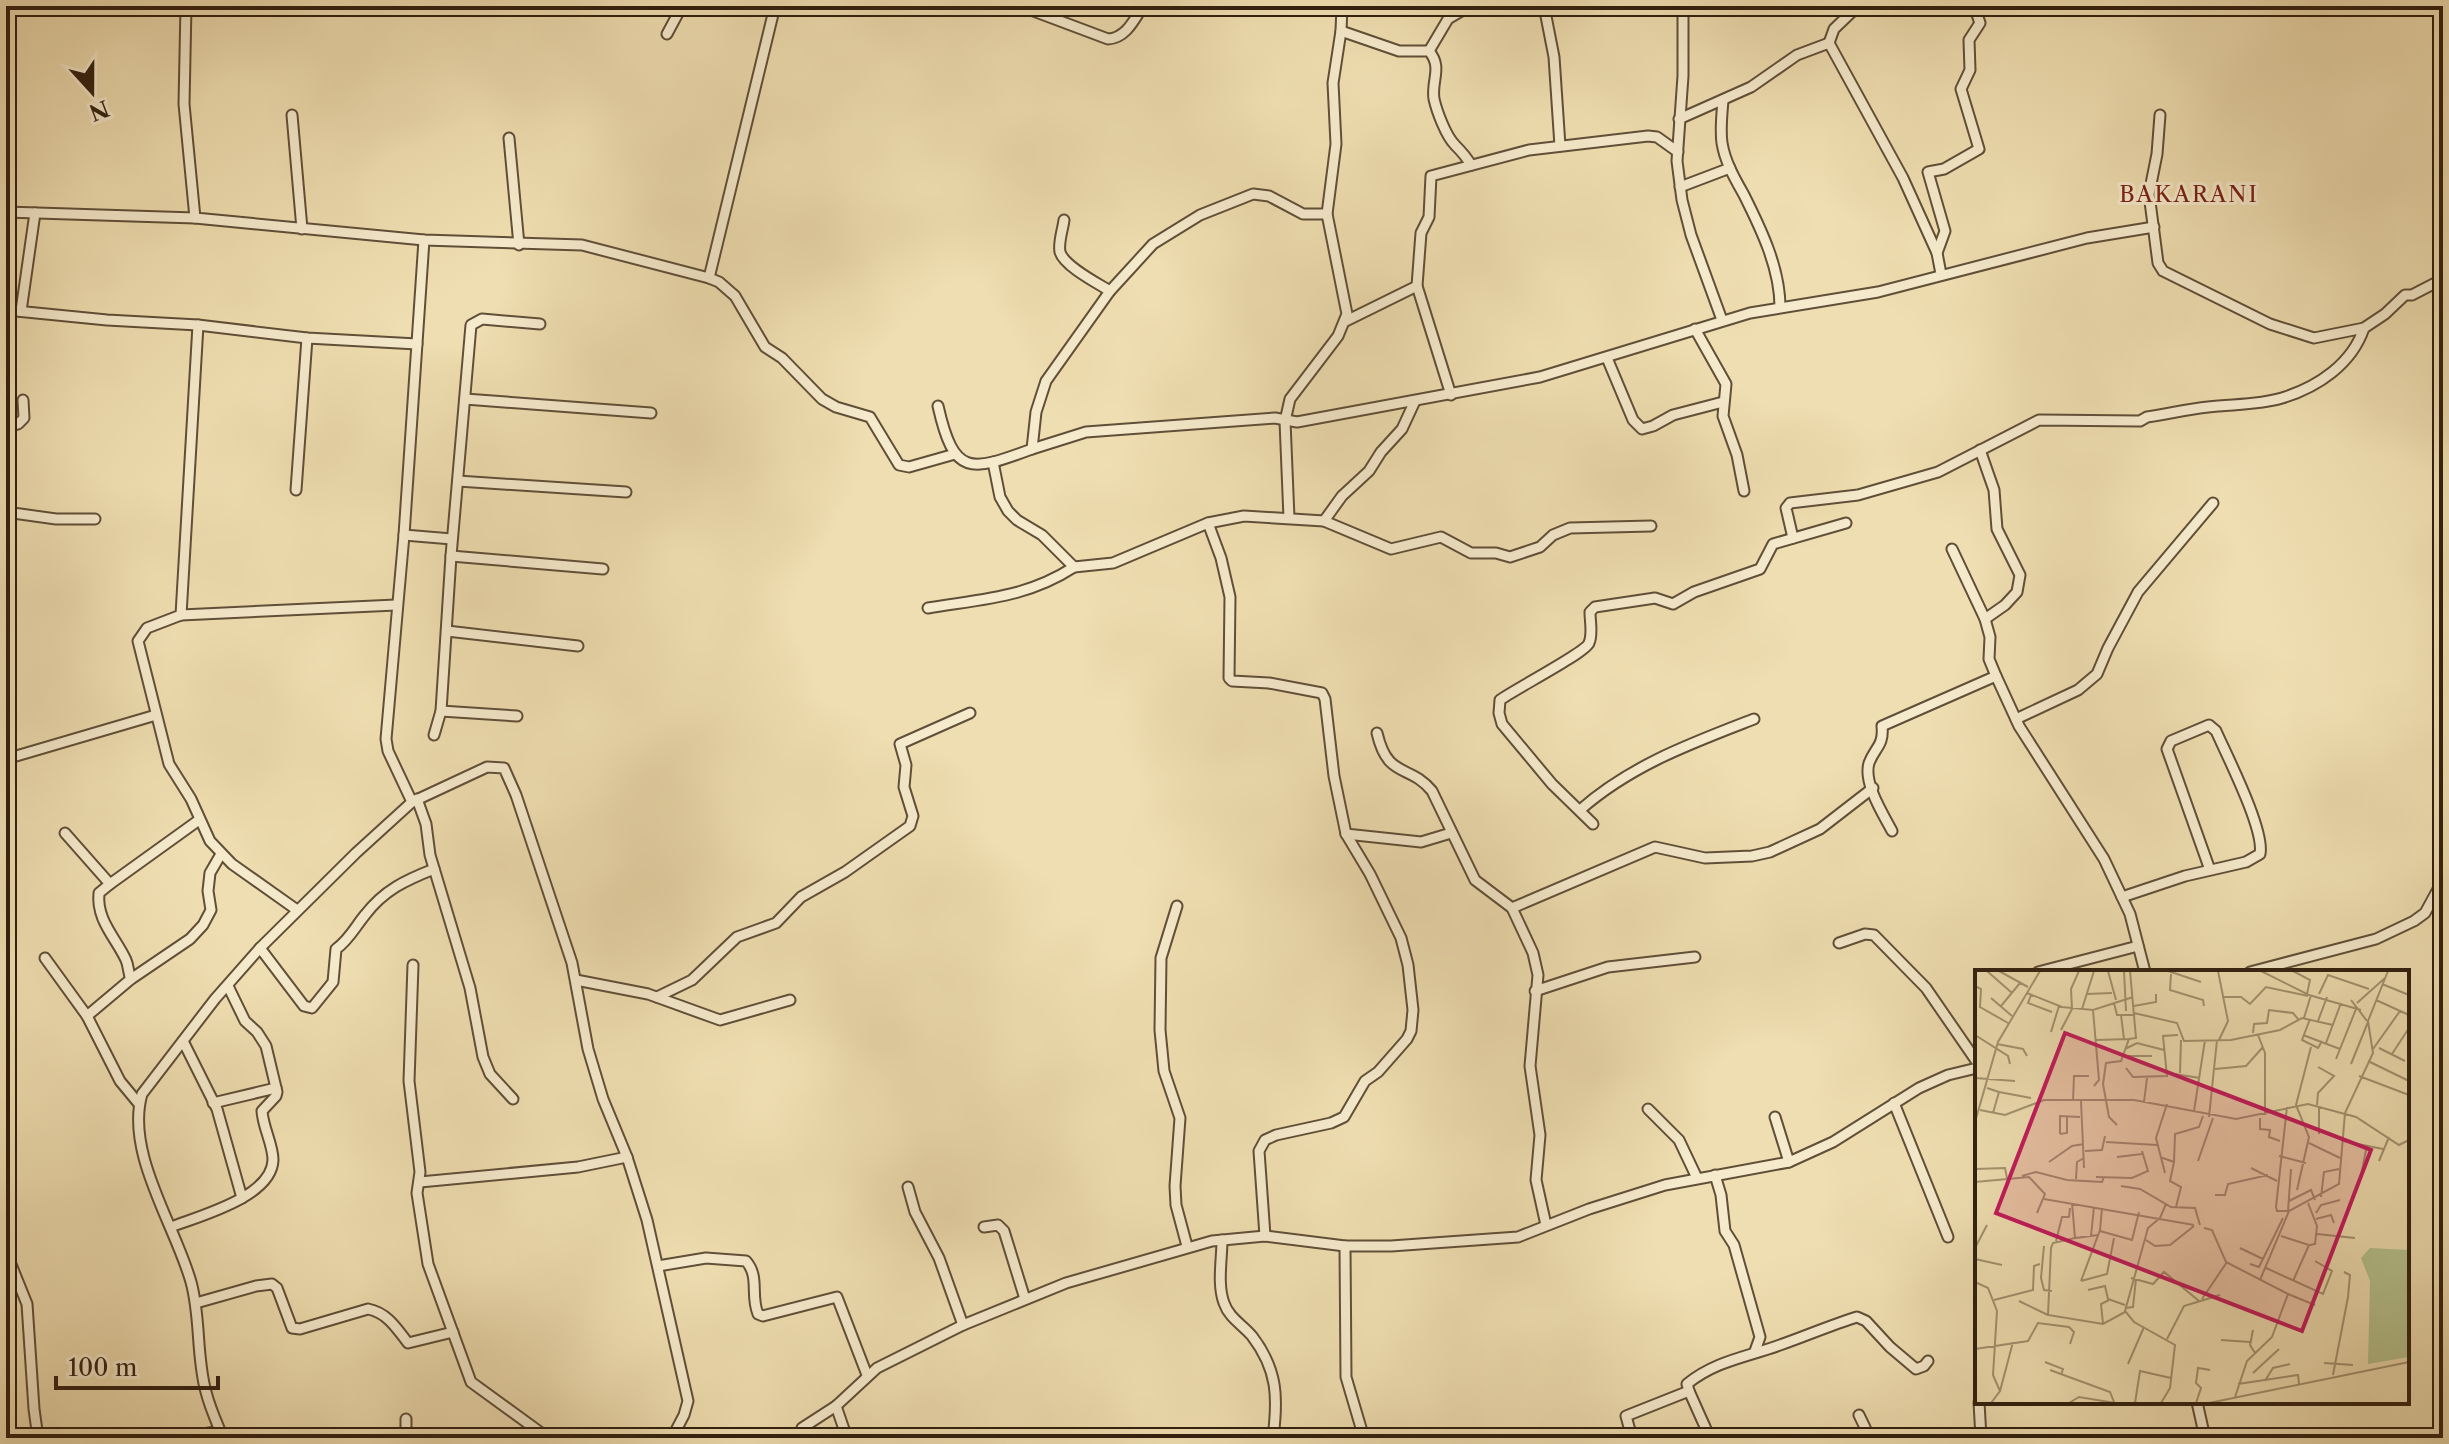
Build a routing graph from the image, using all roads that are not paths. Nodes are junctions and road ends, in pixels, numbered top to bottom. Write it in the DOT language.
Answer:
graph roads {
  1 [pos="186,6"];
  2 [pos="682,6"];
  3 [pos="775,6"];
  4 [pos="1020,6"];
  5 [pos="1143,6"];
  6 [pos="1342,6"];
  7 [pos="1470,6"];
  8 [pos="1544,6"];
  9 [pos="1683,6"];
  10 [pos="1858,6"];
  11 [pos="1974,6"];
  12 [pos="1341,31"];
  13 [pos="667,34"];
  14 [pos="1829,43"];
  15 [pos="1429,51"];
  16 [pos="1723,100"];
  17 [pos="292,115"];
  18 [pos="2160,115"];
  19 [pos="1679,119"];
  20 [pos="509,138"];
  21 [pos="1560,146"];
  22 [pos="1678,152"];
  23 [pos="1471,165"];
  24 [pos="1730,168"];
  25 [pos="1680,187"];
  26 [pos="6,212"];
  27 [pos="35,213"];
  28 [pos="1327,214"];
  29 [pos="195,218"];
  30 [pos="1064,220"];
  31 [pos="2154,227"];
  32 [pos="302,229"];
  33 [pos="424,240"];
  34 [pos="519,245"];
  35 [pos="1937,253"];
  36 [pos="1941,274"];
  37 [pos="709,278"];
  38 [pos="2443,279"];
  39 [pos="1417,286"];
  40 [pos="1110,291"];
  41 [pos="1780,307"];
  42 [pos="6,310"];
  43 [pos="21,311"];
  44 [pos="1722,320"];
  45 [pos="1346,321"];
  46 [pos="540,324"];
  47 [pos="198,325"];
  48 [pos="2364,328"];
  49 [pos="1695,329"];
  50 [pos="307,338"];
  51 [pos="417,344"];
  52 [pos="1607,358"];
  53 [pos="1451,395"];
  54 [pos="465,399"];
  55 [pos="23,400"];
  56 [pos="1415,401"];
  57 [pos="1723,402"];
  58 [pos="938,406"];
  59 [pos="651,413"];
  60 [pos="1285,421"];
  61 [pos="6,427"];
  62 [pos="1032,449"];
  63 [pos="1980,450"];
  64 [pos="955,454"];
  65 [pos="993,462"];
  66 [pos="458,481"];
  67 [pos="296,490"];
  68 [pos="1744,491"];
  69 [pos="626,492"];
  70 [pos="2213,503"];
  71 [pos="6,512"];
  72 [pos="1289,518"];
  73 [pos="95,519"];
  74 [pos="1324,521"];
  75 [pos="1208,523"];
  76 [pos="1846,523"];
  77 [pos="1651,526"];
  78 [pos="404,535"];
  79 [pos="1793,538"];
  80 [pos="452,539"];
  81 [pos="1952,549"];
  82 [pos="451,556"];
  83 [pos="1074,567"];
  84 [pos="603,569"];
  85 [pos="396,605"];
  86 [pos="928,608"];
  87 [pos="181,615"];
  88 [pos="1985,619"];
  89 [pos="447,631"];
  90 [pos="578,646"];
  91 [pos="1996,676"];
  92 [pos="441,711"];
  93 [pos="970,713"];
  94 [pos="156,715"];
  95 [pos="517,716"];
  96 [pos="1754,719"];
  97 [pos="2016,719"];
  98 [pos="1377,733"];
  99 [pos="434,735"];
  100 [pos="6,759"];
  101 [pos="1873,788"];
  102 [pos="415,800"];
  103 [pos="1580,810"];
  104 [pos="199,820"];
  105 [pos="1593,824"];
  106 [pos="1892,831"];
  107 [pos="65,833"];
  108 [pos="1451,833"];
  109 [pos="1346,834"];
  110 [pos="221,854"];
  111 [pos="434,869"];
  112 [pos="2210,870"];
  113 [pos="2443,880"];
  114 [pos="110,884"];
  115 [pos="2122,897"];
  116 [pos="1177,906"];
  117 [pos="1512,908"];
  118 [pos="297,910"];
  119 [pos="1839,943"];
  120 [pos="2138,946"];
  121 [pos="260,948"];
  122 [pos="1695,957"];
  123 [pos="45,958"];
  124 [pos="413,965"];
  125 [pos="2046,970"];
  126 [pos="2144,970"];
  127 [pos="2257,970"];
  128 [pos="131,979"];
  129 [pos="576,980"];
  130 [pos="228,986"];
  131 [pos="1535,991"];
  132 [pos="657,997"];
  133 [pos="790,1000"];
  134 [pos="87,1016"];
  135 [pos="183,1041"];
  136 [pos="1975,1062"];
  137 [pos="1975,1066"];
  138 [pos="276,1088"];
  139 [pos="513,1099"];
  140 [pos="213,1103"];
  141 [pos="1894,1103"];
  142 [pos="139,1104"];
  143 [pos="1648,1109"];
  144 [pos="1775,1117"];
  145 [pos="627,1157"];
  146 [pos="1789,1162"];
  147 [pos="1715,1175"];
  148 [pos="1697,1178"];
  149 [pos="420,1182"];
  150 [pos="908,1187"];
  151 [pos="242,1198"];
  152 [pos="1546,1225"];
  153 [pos="171,1227"];
  154 [pos="984,1227"];
  155 [pos="1265,1236"];
  156 [pos="1948,1237"];
  157 [pos="1222,1240"];
  158 [pos="1187,1246"];
  159 [pos="1345,1246"];
  160 [pos="6,1252"];
  161 [pos="658,1266"];
  162 [pos="1025,1299"];
  163 [pos="196,1303"];
  164 [pos="963,1325"];
  165 [pos="453,1332"];
  166 [pos="1755,1351"];
  167 [pos="1928,1361"];
  168 [pos="867,1375"];
  169 [pos="1689,1391"];
  170 [pos="1979,1404"];
  171 [pos="2197,1404"];
  172 [pos="836,1406"];
  173 [pos="1859,1415"];
  174 [pos="406,1419"];
  175 [pos="222,1434"];
  176 [pos="38,1438"];
  177 [pos="183,1438"];
  178 [pos="406,1438"];
  179 [pos="548,1438"];
  180 [pos="672,1438"];
  181 [pos="799,1438"];
  182 [pos="847,1438"];
  183 [pos="1273,1438"];
  184 [pos="1364,1438"];
  185 [pos="1632,1438"];
  186 [pos="1710,1438"];
  187 [pos="1870,1438"];
  188 [pos="1981,1438"];
  189 [pos="2205,1438"];
  1 -- 29 [label="street"];
  2 -- 13 [label="street"];
  3 -- 37 [label="street"];
  4 -- 5 [label="street"];
  6 -- 12 [label="street"];
  7 -- 15 [label="street"];
  8 -- 21 [label="street"];
  9 -- 19 [label="street"];
  10 -- 14 [label="street"];
  11 -- 35 [label="street"];
  12 -- 15 [label="street"];
  12 -- 28 [label="street"];
  14 -- 16 [label="street"];
  14 -- 35 [label="street"];
  15 -- 23 [label="street"];
  16 -- 19 [label="street"];
  16 -- 24 [label="street"];
  17 -- 32 [label="street"];
  18 -- 31 [label="street"];
  19 -- 22 [label="street"];
  20 -- 34 [label="street"];
  21 -- 22 [label="street"];
  21 -- 23 [label="street"];
  22 -- 25 [label="street"];
  23 -- 39 [label="street"];
  24 -- 25 [label="street"];
  24 -- 41 [label="street"];
  25 -- 44 [label="street"];
  26 -- 27 [label="street"];
  27 -- 29 [label="street"];
  27 -- 43 [label="street"];
  28 -- 40 [label="street"];
  28 -- 45 [label="street"];
  29 -- 32 [label="street"];
  30 -- 40 [label="street"];
  31 -- 36 [label="street"];
  31 -- 48 [label="street"];
  32 -- 33 [label="street"];
  33 -- 34 [label="street"];
  33 -- 51 [label="street"];
  34 -- 37 [label="street"];
  35 -- 36 [label="street"];
  36 -- 41 [label="street"];
  37 -- 64 [label="street"];
  38 -- 48 [label="street"];
  39 -- 45 [label="street"];
  39 -- 53 [label="street"];
  40 -- 62 [label="street"];
  41 -- 44 [label="street"];
  42 -- 43 [label="street"];
  43 -- 47 [label="street"];
  44 -- 49 [label="street"];
  45 -- 60 [label="street"];
  46 -- 54 [label="street"];
  47 -- 50 [label="street"];
  47 -- 87 [label="street"];
  48 -- 63 [label="street"];
  49 -- 52 [label="street"];
  49 -- 57 [label="street"];
  50 -- 51 [label="street"];
  50 -- 67 [label="street"];
  51 -- 78 [label="street"];
  52 -- 53 [label="street"];
  52 -- 57 [label="street"];
  53 -- 56 [label="street"];
  54 -- 59 [label="street"];
  54 -- 66 [label="street"];
  55 -- 61 [label="street"];
  56 -- 60 [label="street"];
  56 -- 74 [label="street"];
  57 -- 68 [label="street"];
  58 -- 64 [label="street"];
  60 -- 62 [label="street"];
  60 -- 72 [label="street"];
  62 -- 65 [label="street"];
  63 -- 79 [label="street"];
  63 -- 88 [label="street"];
  64 -- 65 [label="street"];
  65 -- 83 [label="street"];
  66 -- 69 [label="street"];
  66 -- 80 [label="street"];
  70 -- 97 [label="street"];
  71 -- 73 [label="street"];
  72 -- 74 [label="street"];
  72 -- 75 [label="street"];
  74 -- 77 [label="street"];
  75 -- 83 [label="street"];
  75 -- 109 [label="street"];
  76 -- 79 [label="street"];
  78 -- 80 [label="street"];
  78 -- 85 [label="street"];
  79 -- 103 [label="street"];
  80 -- 82 [label="street"];
  81 -- 88 [label="street"];
  82 -- 84 [label="street"];
  82 -- 89 [label="street"];
  83 -- 86 [label="street"];
  85 -- 87 [label="street"];
  85 -- 102 [label="street"];
  87 -- 94 [label="street"];
  88 -- 91 [label="street"];
  89 -- 90 [label="street"];
  89 -- 92 [label="street"];
  91 -- 97 [label="street"];
  91 -- 101 [label="street"];
  92 -- 95 [label="street"];
  92 -- 99 [label="street"];
  93 -- 132 [label="street"];
  94 -- 100 [label="street"];
  94 -- 104 [label="street"];
  96 -- 103 [label="street"];
  97 -- 115 [label="street"];
  98 -- 108 [label="street"];
  101 -- 106 [label="street"];
  101 -- 117 [label="street"];
  102 -- 111 [label="street"];
  102 -- 118 [label="street"];
  102 -- 129 [label="street"];
  103 -- 105 [label="street"];
  104 -- 110 [label="street"];
  104 -- 114 [label="street"];
  107 -- 114 [label="street"];
  108 -- 109 [label="street"];
  108 -- 117 [label="street"];
  109 -- 155 [label="street"];
  110 -- 118 [label="street"];
  110 -- 128 [label="street"];
  111 -- 121 [label="street"];
  111 -- 139 [label="street"];
  112 -- 112 [label="street"];
  112 -- 115 [label="street"];
  113 -- 127 [label="street"];
  114 -- 128 [label="street"];
  115 -- 120 [label="street"];
  116 -- 158 [label="street"];
  117 -- 131 [label="street"];
  118 -- 121 [label="street"];
  119 -- 136 [label="street"];
  120 -- 125 [label="street"];
  120 -- 126 [label="street"];
  121 -- 130 [label="street"];
  122 -- 131 [label="street"];
  123 -- 134 [label="street"];
  124 -- 149 [label="street"];
  128 -- 134 [label="street"];
  129 -- 132 [label="street"];
  129 -- 145 [label="street"];
  130 -- 135 [label="street"];
  130 -- 138 [label="street"];
  131 -- 152 [label="street"];
  132 -- 133 [label="street"];
  134 -- 142 [label="street"];
  135 -- 140 [label="street"];
  135 -- 142 [label="street"];
  137 -- 141 [label="street"];
  138 -- 140 [label="street"];
  138 -- 151 [label="street"];
  140 -- 151 [label="street"];
  141 -- 146 [label="street"];
  141 -- 156 [label="street"];
  142 -- 153 [label="street"];
  143 -- 148 [label="street"];
  144 -- 146 [label="street"];
  145 -- 149 [label="street"];
  145 -- 161 [label="street"];
  146 -- 147 [label="street"];
  147 -- 148 [label="street"];
  147 -- 166 [label="street"];
  148 -- 152 [label="street"];
  149 -- 165 [label="street"];
  150 -- 164 [label="street"];
  151 -- 153 [label="street"];
  152 -- 159 [label="street"];
  153 -- 163 [label="street"];
  154 -- 162 [label="street"];
  155 -- 157 [label="street"];
  155 -- 159 [label="street"];
  157 -- 158 [label="street"];
  157 -- 183 [label="street"];
  158 -- 162 [label="street"];
  159 -- 184 [label="street"];
  160 -- 176 [label="street"];
  161 -- 168 [label="street"];
  161 -- 180 [label="street"];
  162 -- 164 [label="street"];
  163 -- 165 [label="street"];
  163 -- 175 [label="street"];
  164 -- 168 [label="street"];
  165 -- 179 [label="street"];
  166 -- 167 [label="street"];
  166 -- 169 [label="street"];
  168 -- 172 [label="street"];
  169 -- 185 [label="street"];
  169 -- 186 [label="street"];
  170 -- 188 [label="street"];
  171 -- 189 [label="street"];
  172 -- 181 [label="street"];
  172 -- 182 [label="street"];
  173 -- 187 [label="street"];
  174 -- 178 [label="street"];
  175 -- 177 [label="street"];
}
